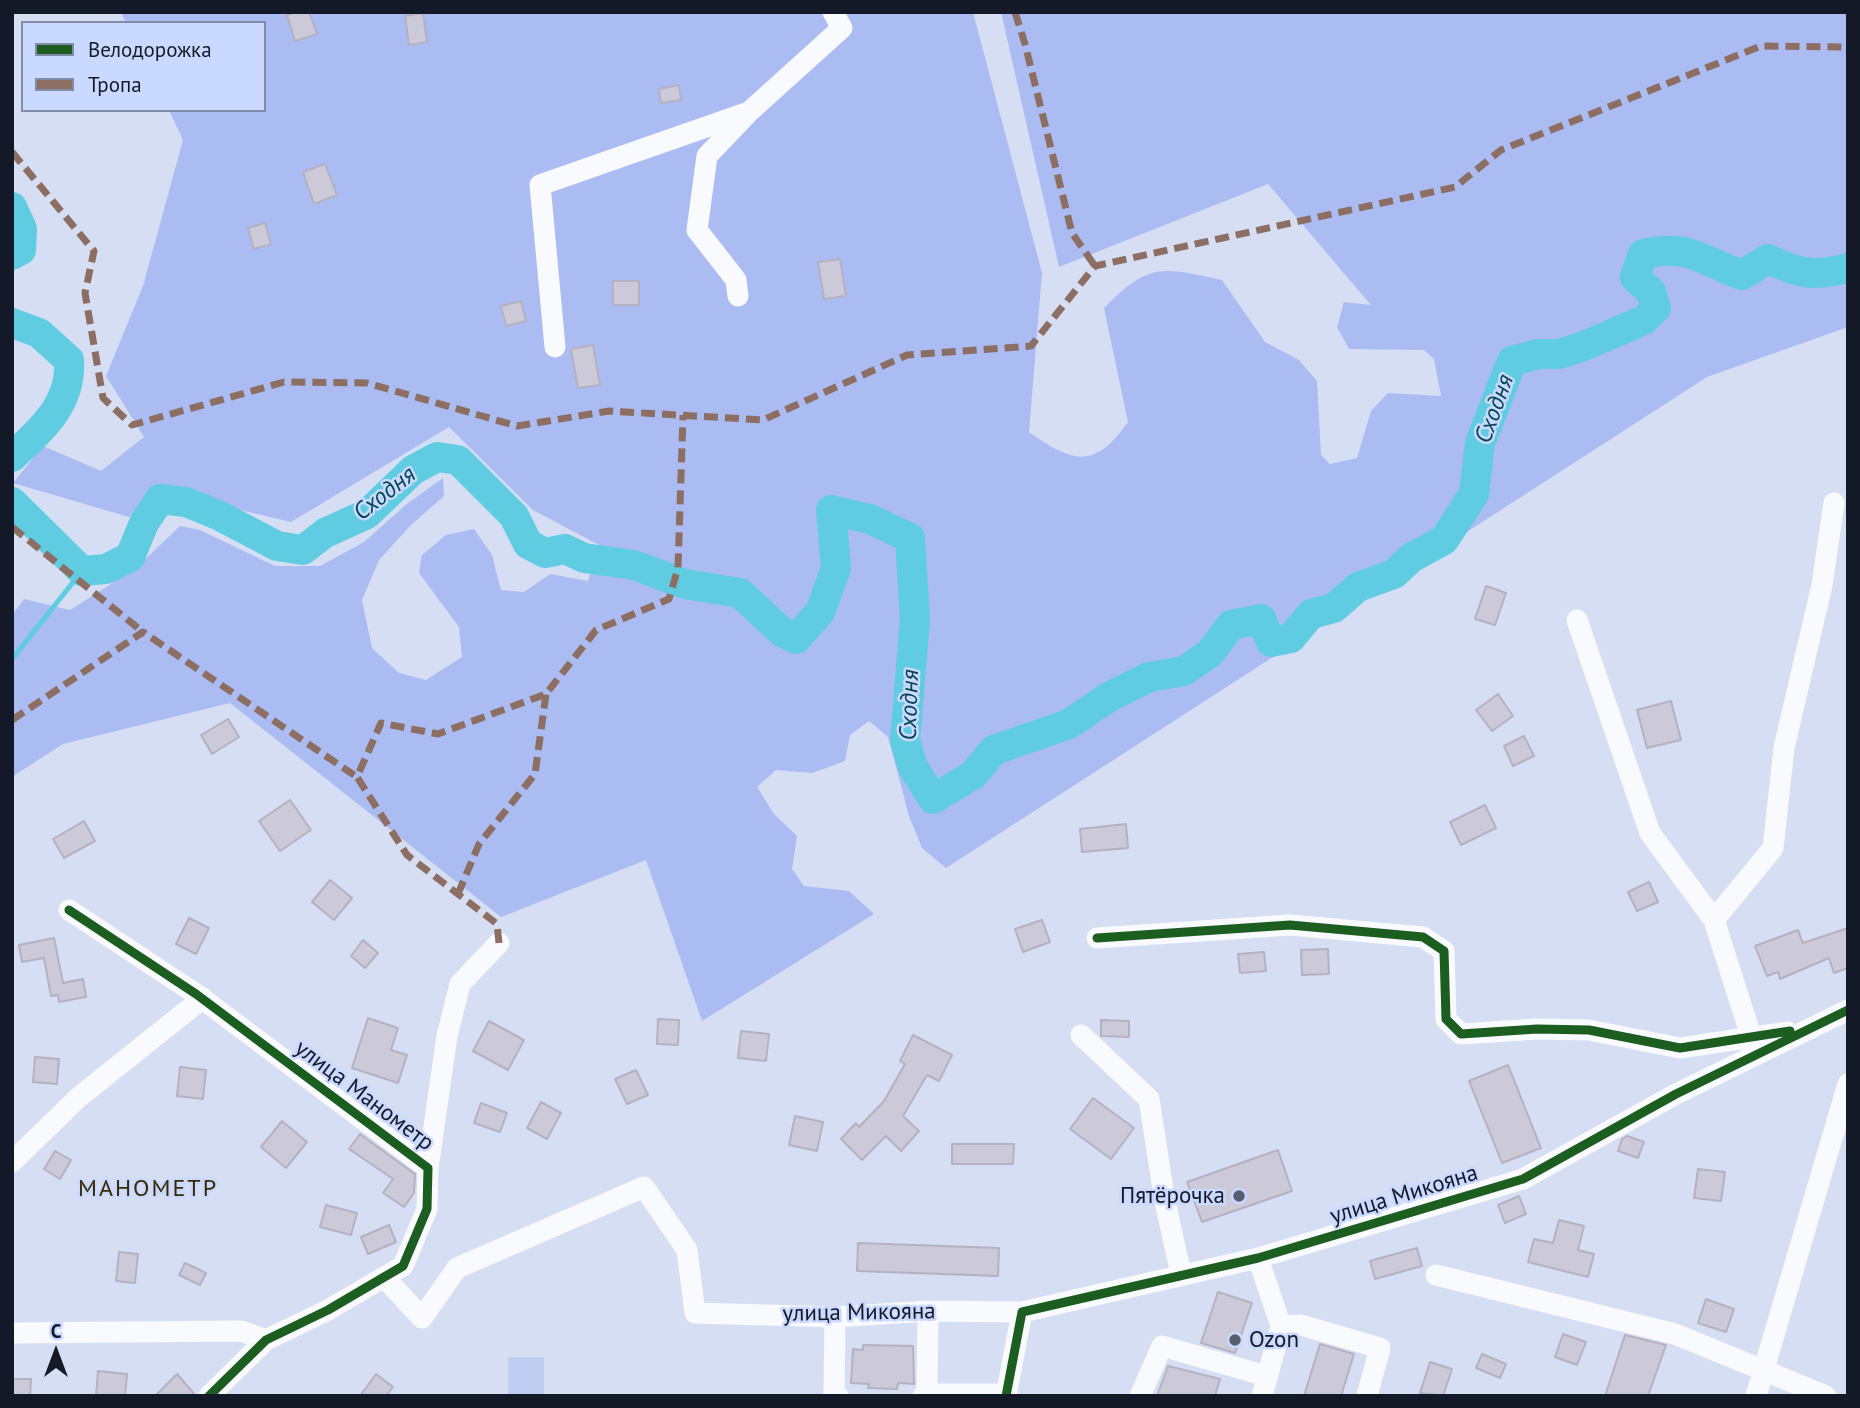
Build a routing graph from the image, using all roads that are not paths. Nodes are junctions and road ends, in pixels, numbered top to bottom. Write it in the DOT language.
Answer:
graph roads {
  1 [pos="834,12"];
  2 [pos="749,112"];
  3 [pos="738,296"];
  4 [pos="555,347"];
  5 [pos="1834,503"];
  6 [pos="1577,620"];
  7 [pos="69,909"];
  8 [pos="1714,920"];
  9 [pos="1097,938"];
  10 [pos="499,943"];
  11 [pos="203,998"];
  12 [pos="1848,1010"];
  13 [pos="1804,1030"];
  14 [pos="1081,1035"];
  15 [pos="1751,1036"];
  16 [pos="1848,1084"];
  17 [pos="12,1162"];
  18 [pos="428,1168"];
  19 [pos="1258,1258"];
  20 [pos="1181,1274"];
  21 [pos="1436,1275"];
  22 [pos="384,1277"];
  23 [pos="928,1311"];
  24 [pos="1022,1312"];
  25 [pos="835,1317"];
  26 [pos="1280,1326"];
  27 [pos="12,1333"];
  28 [pos="266,1340"];
  29 [pos="1764,1371"];
  30 [pos="1264,1386"];
  31 [pos="925,1395"];
  32 [pos="1006,1395"];
  33 [pos="209,1396"];
  34 [pos="838,1396"];
  35 [pos="1140,1396"];
  36 [pos="1367,1396"];
  37 [pos="1756,1396"];
  38 [pos="1826,1396"];
  1 -- 2 [label="street"];
  2 -- 3 [label="street"];
  2 -- 4 [label="street"];
  5 -- 8 [label="street"];
  6 -- 8 [label="street"];
  7 -- 11 [label="street, улица Манометр"];
  8 -- 15 [label="street"];
  9 -- 15 [label="street"];
  10 -- 18 [label="street"];
  11 -- 17 [label="street"];
  11 -- 18 [label="street, улица Манометр"];
  12 -- 13 [label="street, улица Микояна"];
  13 -- 15 [label="street"];
  13 -- 19 [label="street, улица Микояна"];
  14 -- 20 [label="street"];
  16 -- 29 [label="street"];
  18 -- 22 [label="street, улица Манометр"];
  19 -- 20 [label="street, улица Микояна"];
  19 -- 26 [label="street"];
  20 -- 24 [label="street, улица Микояна"];
  21 -- 29 [label="street"];
  22 -- 25 [label="street, улица Микояна"];
  22 -- 28 [label="street, улица Манометр"];
  23 -- 24 [label="street, улица Микояна"];
  23 -- 25 [label="street, улица Микояна"];
  23 -- 31 [label="street"];
  24 -- 32 [label="street"];
  25 -- 34 [label="street"];
  26 -- 30 [label="street"];
  26 -- 36 [label="street"];
  27 -- 28 [label="street"];
  28 -- 33 [label="street, улица Манометр"];
  29 -- 37 [label="street"];
  29 -- 38 [label="street"];
  30 -- 35 [label="street"];
  31 -- 32 [label="street"];
}
